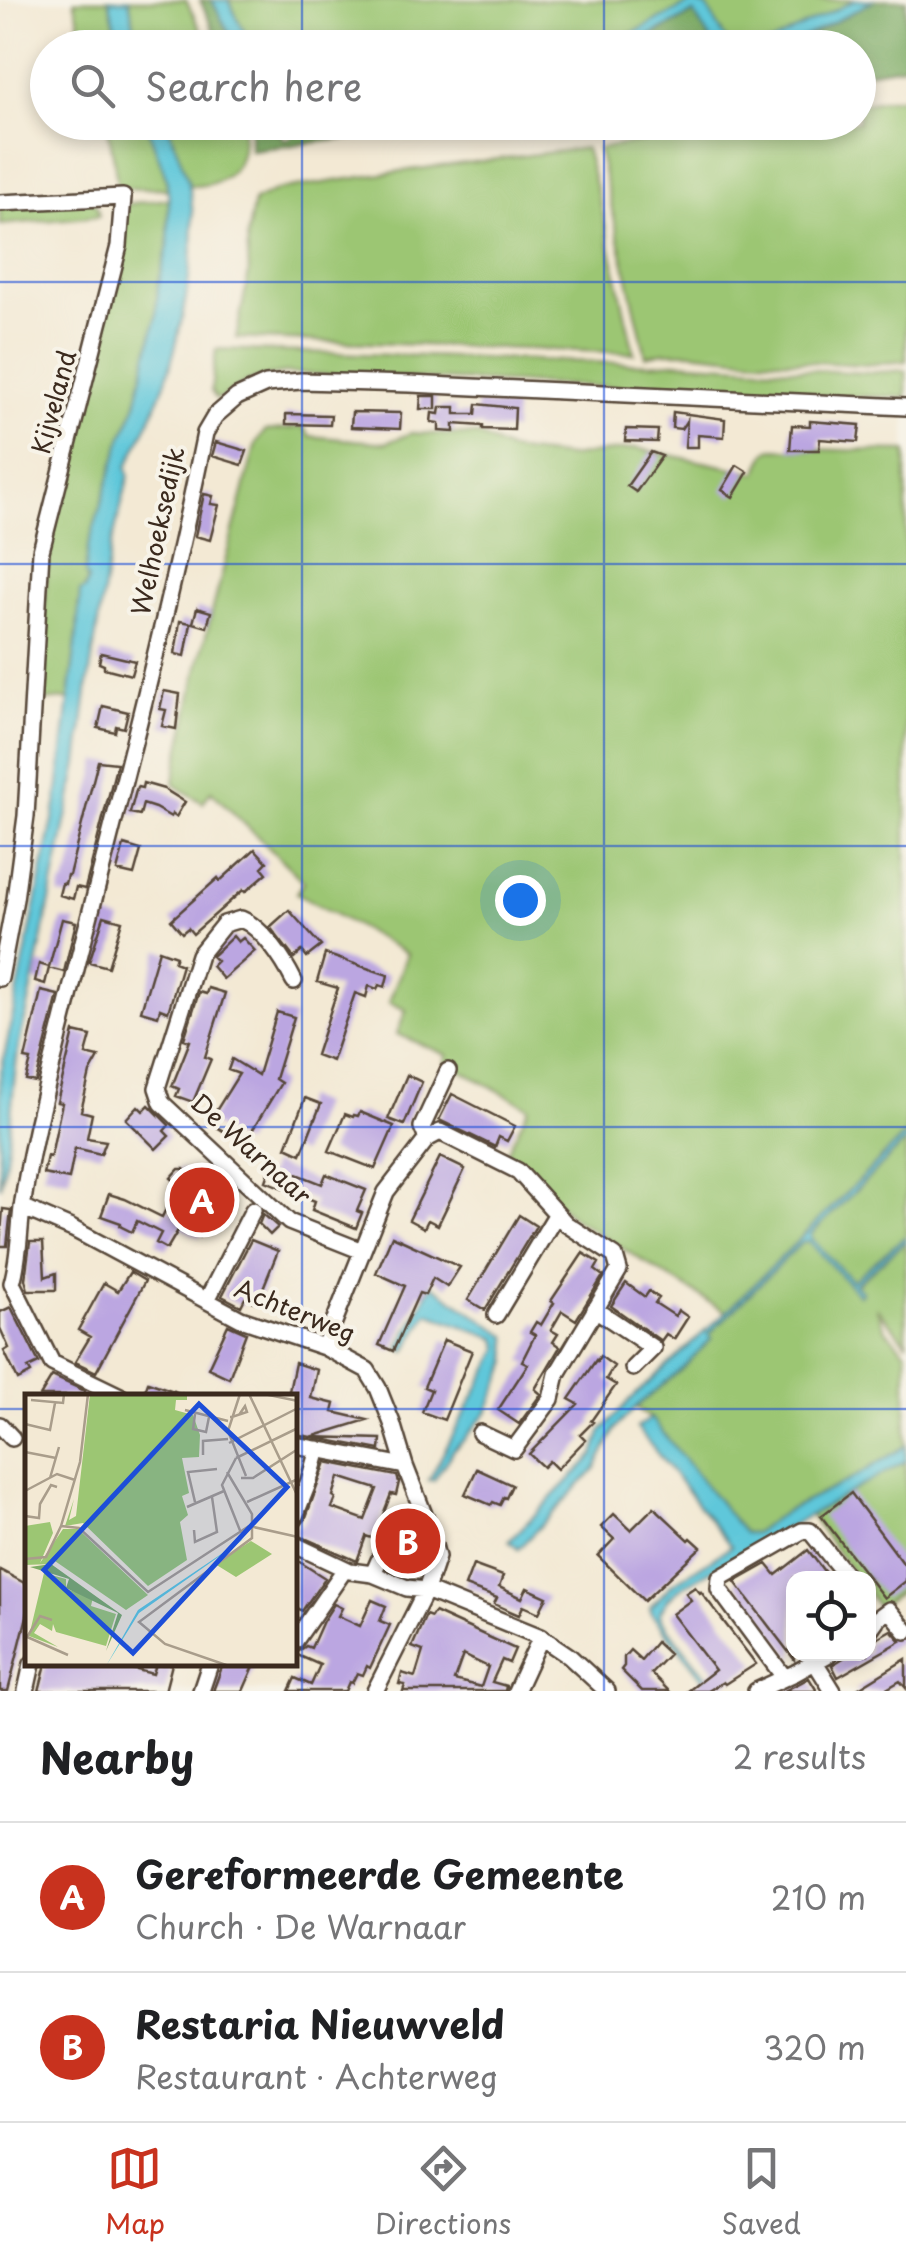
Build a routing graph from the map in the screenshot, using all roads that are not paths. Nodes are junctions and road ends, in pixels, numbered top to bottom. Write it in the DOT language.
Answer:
graph roads {
  1 [pos="0,203"];
  2 [pos="906,407"];
  3 [pos="0,978"];
  4 [pos="294,982"];
  5 [pos="448,1070"];
  6 [pos="427,1139"];
  7 [pos="22,1206"];
  8 [pos="253,1210"];
  9 [pos="556,1215"];
  10 [pos="362,1251"];
  11 [pos="4,1284"];
  12 [pos="207,1300"];
  13 [pos="595,1309"];
  14 [pos="496,1314"];
  15 [pos="324,1347"];
  16 [pos="633,1368"];
  17 [pos="116,1394"];
  18 [pos="0,1425"];
  19 [pos="480,1432"];
  20 [pos="12,1438"];
  21 [pos="298,1446"];
  22 [pos="318,1449"];
  23 [pos="405,1466"];
  24 [pos="298,1509"];
  25 [pos="392,1545"];
  26 [pos="298,1546"];
  27 [pos="348,1570"];
  28 [pos="842,1571"];
  29 [pos="373,1574"];
  30 [pos="426,1590"];
  31 [pos="876,1616"];
  32 [pos="906,1631"];
  33 [pos="298,1637"];
  34 [pos="541,1637"];
  35 [pos="816,1661"];
  36 [pos="823,1661"];
  37 [pos="32,1666"];
  38 [pos="204,1666"];
  39 [pos="784,1676"];
  40 [pos="26,1691"];
  41 [pos="201,1691"];
  42 [pos="375,1691"];
  43 [pos="516,1691"];
  44 [pos="608,1691"];
  45 [pos="756,1691"];
  46 [pos="833,1691"];
  1 -- 3 [label="street, Kijveland"];
  2 -- 7 [label="street, Welhoeksedijk"];
  4 -- 10 [label="street, De Warnaar"];
  5 -- 6 [label="street"];
  6 -- 9 [label="street"];
  6 -- 10 [label="street"];
  7 -- 11 [label="street, Welhoeksedijk"];
  7 -- 12 [label="street, Achterweg"];
  8 -- 12 [label="street, Achterweg"];
  9 -- 13 [label="street"];
  9 -- 14 [label="street"];
  10 -- 15 [label="street"];
  11 -- 17 [label="street"];
  12 -- 15 [label="street, Achterweg"];
  13 -- 16 [label="street"];
  13 -- 19 [label="street"];
  15 -- 23 [label="street, Achterweg"];
  18 -- 20 [label="street"];
  21 -- 22 [label="street"];
  22 -- 23 [label="street"];
  22 -- 24 [label="street"];
  23 -- 30 [label="street, Achterweg"];
  25 -- 29 [label="street"];
  26 -- 27 [label="street"];
  27 -- 29 [label="street"];
  27 -- 33 [label="street"];
  28 -- 39 [label="street"];
  29 -- 30 [label="street"];
  30 -- 34 [label="street"];
  30 -- 42 [label="street, Achterweg"];
  31 -- 32 [label="street"];
  34 -- 43 [label="street"];
  34 -- 44 [label="street"];
  35 -- 39 [label="street"];
  36 -- 46 [label="street"];
  37 -- 40 [label="street"];
  38 -- 41 [label="street"];
  39 -- 45 [label="street"];
}
